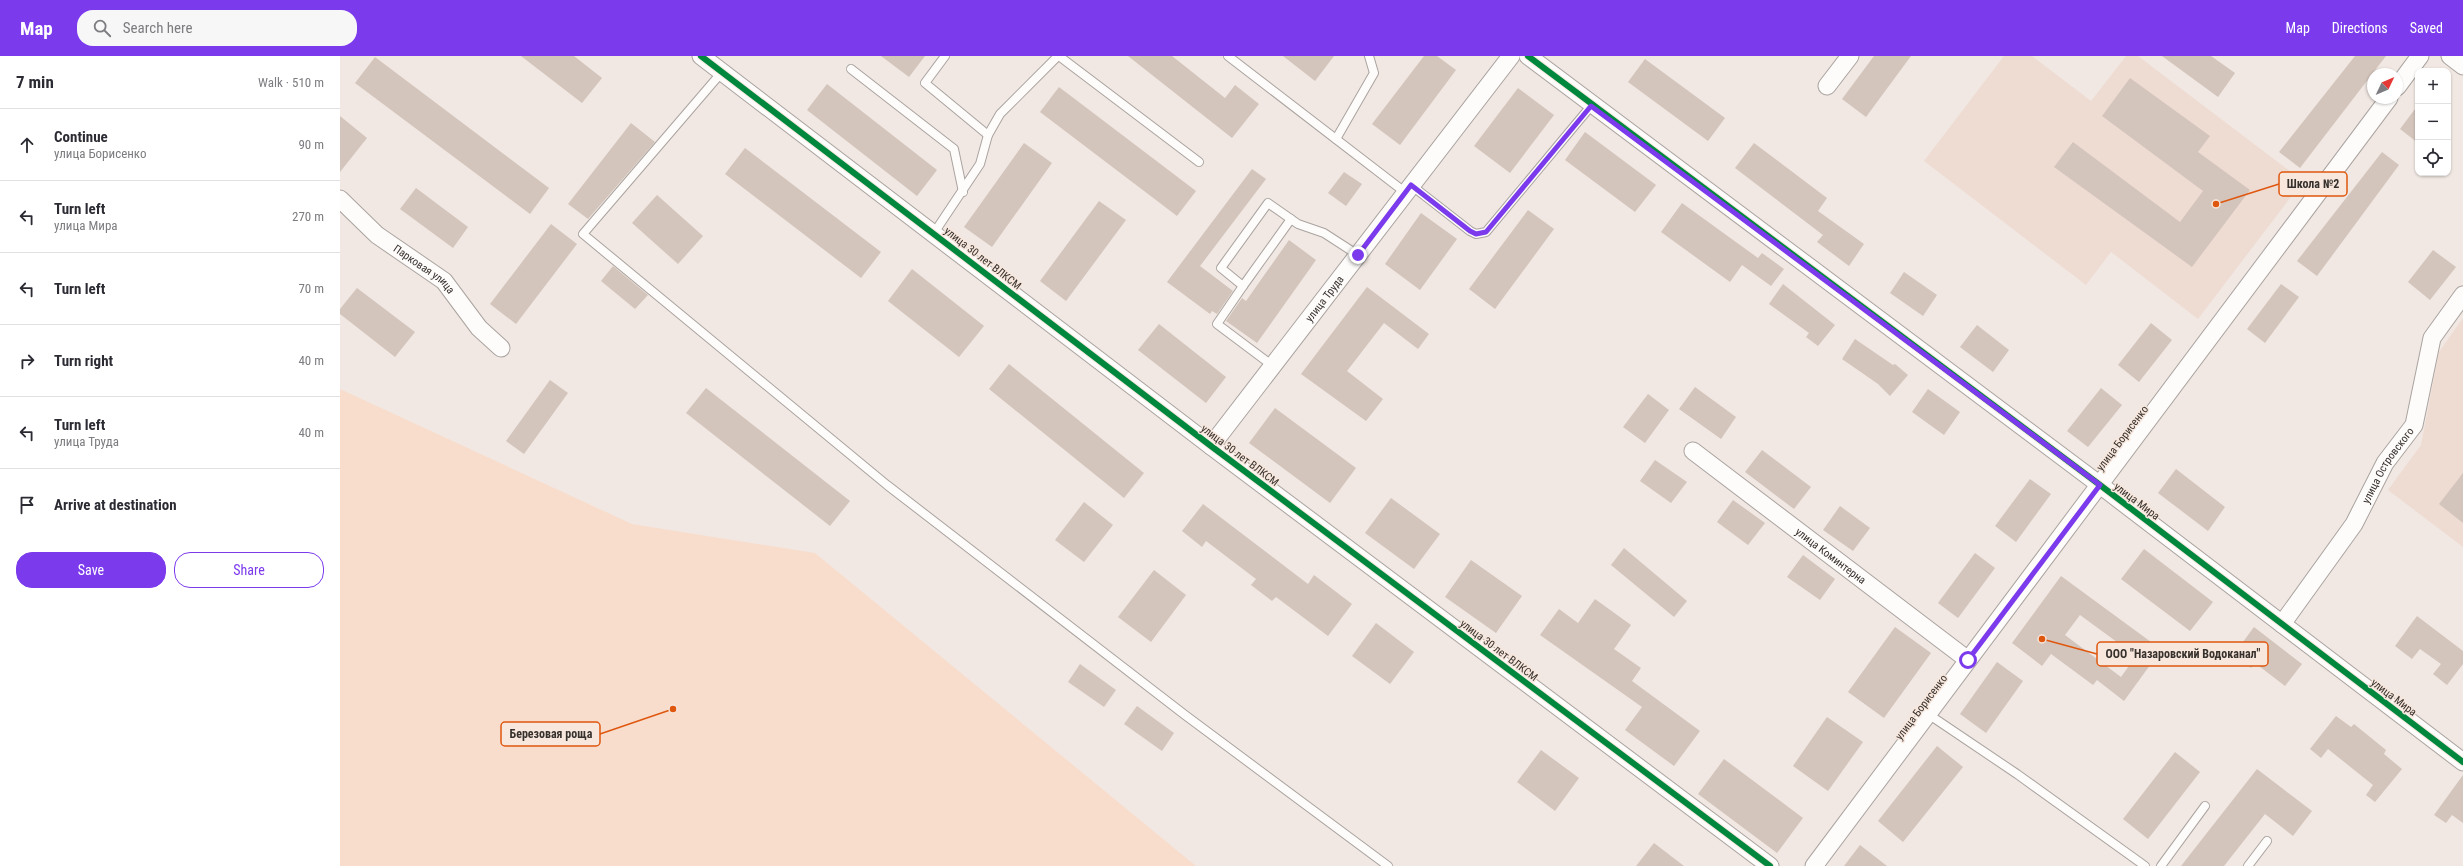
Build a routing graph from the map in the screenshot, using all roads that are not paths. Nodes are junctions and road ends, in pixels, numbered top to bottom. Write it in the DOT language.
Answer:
graph roads {
  1 [pos="701,56"];
  2 [pos="945,56"];
  3 [pos="1059,56"];
  4 [pos="1228,56"];
  5 [pos="1369,56"];
  6 [pos="1511,56"];
  7 [pos="1528,56"];
  8 [pos="1850,56"];
  9 [pos="2420,56"];
  10 [pos="2450,56"];
  11 [pos="2463,66"];
  12 [pos="851,69"];
  13 [pos="722,72"];
  14 [pos="2403,79"];
  15 [pos="1827,86"];
  16 [pos="2385,104"];
  17 [pos="1591,106"];
  18 [pos="988,135"];
  19 [pos="1336,139"];
  20 [pos="1199,162"];
  21 [pos="1408,189"];
  22 [pos="963,192"];
  23 [pos="340,198"];
  24 [pos="1291,219"];
  25 [pos="934,233"];
  26 [pos="1358,255"];
  27 [pos="1243,286"];
  28 [pos="2463,295"];
  29 [pos="501,348"];
  30 [pos="1273,366"];
  31 [pos="1211,446"];
  32 [pos="1693,451"];
  33 [pos="2100,485"];
  34 [pos="2282,624"];
  35 [pos="1968,660"];
  36 [pos="1928,714"];
  37 [pos="2463,762"];
  38 [pos="2205,806"];
  39 [pos="2267,841"];
  40 [pos="1388,866"];
  41 [pos="1770,866"];
  42 [pos="1814,866"];
  43 [pos="2145,866"];
  44 [pos="2161,866"];
  45 [pos="2248,866"];
  1 -- 13 [label="street, улица 30 лет ВЛКСМ"];
  2 -- 18 [label="lane"];
  3 -- 18 [label="lane"];
  3 -- 20 [label="lane"];
  4 -- 19 [label="lane"];
  5 -- 19 [label="lane"];
  6 -- 21 [label="street, улица Труда"];
  7 -- 17 [label="street, улица Мира"];
  8 -- 15 [label="street"];
  9 -- 14 [label="street"];
  10 -- 11 [label="street"];
  12 -- 22 [label="lane"];
  13 -- 25 [label="street, улица 30 лет ВЛКСМ"];
  13 -- 40 [label="lane"];
  16 -- 33 [label="street, улица Борисенко"];
  17 -- 21 [label="lane"];
  17 -- 33 [label="street, улица Мира"];
  18 -- 22 [label="lane"];
  19 -- 21 [label="lane"];
  21 -- 26 [label="street, улица Труда"];
  22 -- 25 [label="lane"];
  23 -- 29 [label="street, Парковая улица"];
  24 -- 26 [label="lane"];
  24 -- 27 [label="lane"];
  24 -- 27 [label="lane"];
  25 -- 31 [label="street, улица 30 лет ВЛКСМ"];
  26 -- 30 [label="street, улица Труда"];
  27 -- 30 [label="lane"];
  28 -- 34 [label="street, улица Островского"];
  30 -- 31 [label="street, улица Труда"];
  31 -- 41 [label="street, улица 30 лет ВЛКСМ"];
  32 -- 35 [label="street, улица Коминтерна"];
  33 -- 34 [label="street, улица Мира"];
  33 -- 35 [label="street, улица Борисенко"];
  34 -- 37 [label="street, улица Мира"];
  35 -- 36 [label="street, улица Борисенко"];
  36 -- 42 [label="street, улица Борисенко"];
  36 -- 43 [label="lane"];
  38 -- 44 [label="lane"];
  39 -- 45 [label="lane"];
}
